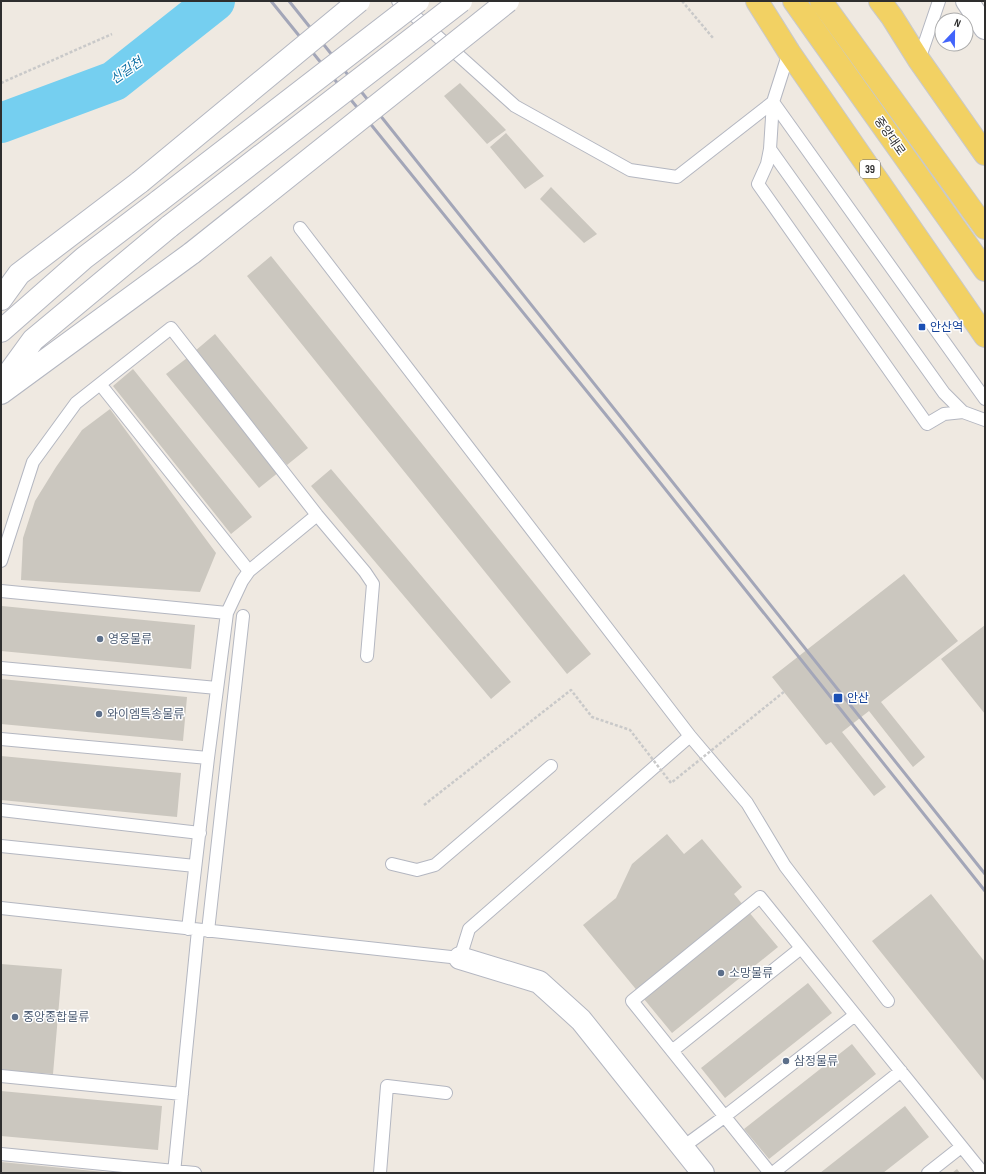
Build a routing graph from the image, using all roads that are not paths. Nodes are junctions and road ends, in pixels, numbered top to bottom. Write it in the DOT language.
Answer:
graph roads {
  1 [pos="359,1"];
  2 [pos="398,1"];
  3 [pos="418,1"];
  4 [pos="461,1"];
  5 [pos="508,1"];
  6 [pos="794,1"];
  7 [pos="822,1"];
  8 [pos="939,1"];
  9 [pos="967,1"];
  10 [pos="757,2"];
  11 [pos="886,6"];
  12 [pos="985,28"];
  13 [pos="789,52"];
  14 [pos="919,60"];
  15 [pos="773,102"];
  16 [pos="770,149"];
  17 [pos="985,154"];
  18 [pos="300,228"];
  19 [pos="985,228"];
  20 [pos="985,270"];
  21 [pos="10,276"];
  22 [pos="1,299"];
  23 [pos="1,331"];
  24 [pos="985,336"];
  25 [pos="1,384"];
  26 [pos="100,384"];
  27 [pos="1,393"];
  28 [pos="985,399"];
  29 [pos="963,412"];
  30 [pos="985,420"];
  31 [pos="317,515"];
  32 [pos="1,561"];
  33 [pos="249,571"];
  34 [pos="1,591"];
  35 [pos="227,613"];
  36 [pos="223,646"];
  37 [pos="240,648"];
  38 [pos="367,656"];
  39 [pos="1,668"];
  40 [pos="218,688"];
  41 [pos="690,736"];
  42 [pos="1,739"];
  43 [pos="208,758"];
  44 [pos="552,766"];
  45 [pos="1,810"];
  46 [pos="200,833"];
  47 [pos="1,846"];
  48 [pos="392,864"];
  49 [pos="195,866"];
  50 [pos="1,908"];
  51 [pos="198,930"];
  52 [pos="801,948"];
  53 [pos="460,958"];
  54 [pos="888,1001"];
  55 [pos="855,1015"];
  56 [pos="672,1051"];
  57 [pos="901,1071"];
  58 [pos="1,1076"];
  59 [pos="446,1093"];
  60 [pos="182,1094"];
  61 [pos="724,1117"];
  62 [pos="961,1146"];
  63 [pos="683,1147"];
  64 [pos="1,1154"];
  65 [pos="174,1172"];
  66 [pos="195,1173"];
  67 [pos="380,1173"];
  68 [pos="703,1173"];
  69 [pos="770,1173"];
  70 [pos="773,1173"];
  71 [pos="928,1173"];
  72 [pos="983,1173"];
  1 -- 21 [label="main road, bridge"];
  2 -- 15 [label="lane"];
  3 -- 23 [label="main road, bridge"];
  4 -- 25 [label="main road, bridge"];
  5 -- 27 [label="main road, bridge"];
  6 -- 20 [label="main road, 중앙대로"];
  7 -- 19 [label="main road"];
  8 -- 14 [label="lane"];
  9 -- 12 [label="main road"];
  10 -- 13 [label="main road, 39"];
  11 -- 14 [label="main road"];
  13 -- 15 [label="lane"];
  13 -- 24 [label="main road, 39"];
  14 -- 17 [label="main road"];
  15 -- 16 [label="lane"];
  15 -- 28 [label="lane"];
  16 -- 29 [label="lane"];
  16 -- 29 [label="lane"];
  18 -- 41 [label="lane"];
  21 -- 22 [label="main road"];
  26 -- 31 [label="lane"];
  26 -- 32 [label="lane"];
  26 -- 33 [label="lane"];
  29 -- 30 [label="lane"];
  31 -- 33 [label="lane"];
  31 -- 38 [label="lane"];
  33 -- 35 [label="lane"];
  34 -- 35 [label="lane"];
  35 -- 36 [label="lane"];
  36 -- 37 [label="lane"];
  36 -- 37 [label="lane"];
  36 -- 40 [label="lane"];
  37 -- 51 [label="lane"];
  39 -- 40 [label="lane"];
  40 -- 43 [label="lane"];
  41 -- 53 [label="lane"];
  41 -- 54 [label="lane"];
  42 -- 43 [label="lane"];
  43 -- 46 [label="lane"];
  44 -- 48 [label="lane"];
  45 -- 46 [label="lane"];
  46 -- 49 [label="lane"];
  47 -- 49 [label="lane"];
  49 -- 51 [label="lane"];
  50 -- 51 [label="lane"];
  51 -- 53 [label="lane"];
  51 -- 60 [label="lane"];
  52 -- 55 [label="lane"];
  52 -- 56 [label="lane"];
  52 -- 56 [label="lane"];
  53 -- 63 [label="main road"];
  55 -- 57 [label="lane"];
  55 -- 61 [label="lane"];
  56 -- 61 [label="lane"];
  57 -- 62 [label="lane"];
  57 -- 70 [label="lane"];
  58 -- 60 [label="lane"];
  59 -- 67 [label="lane"];
  60 -- 65 [label="lane"];
  61 -- 63 [label="lane"];
  61 -- 69 [label="lane"];
  62 -- 71 [label="lane"];
  62 -- 72 [label="lane"];
  63 -- 68 [label="main road"];
  64 -- 65 [label="lane"];
  65 -- 66 [label="lane"];
}
